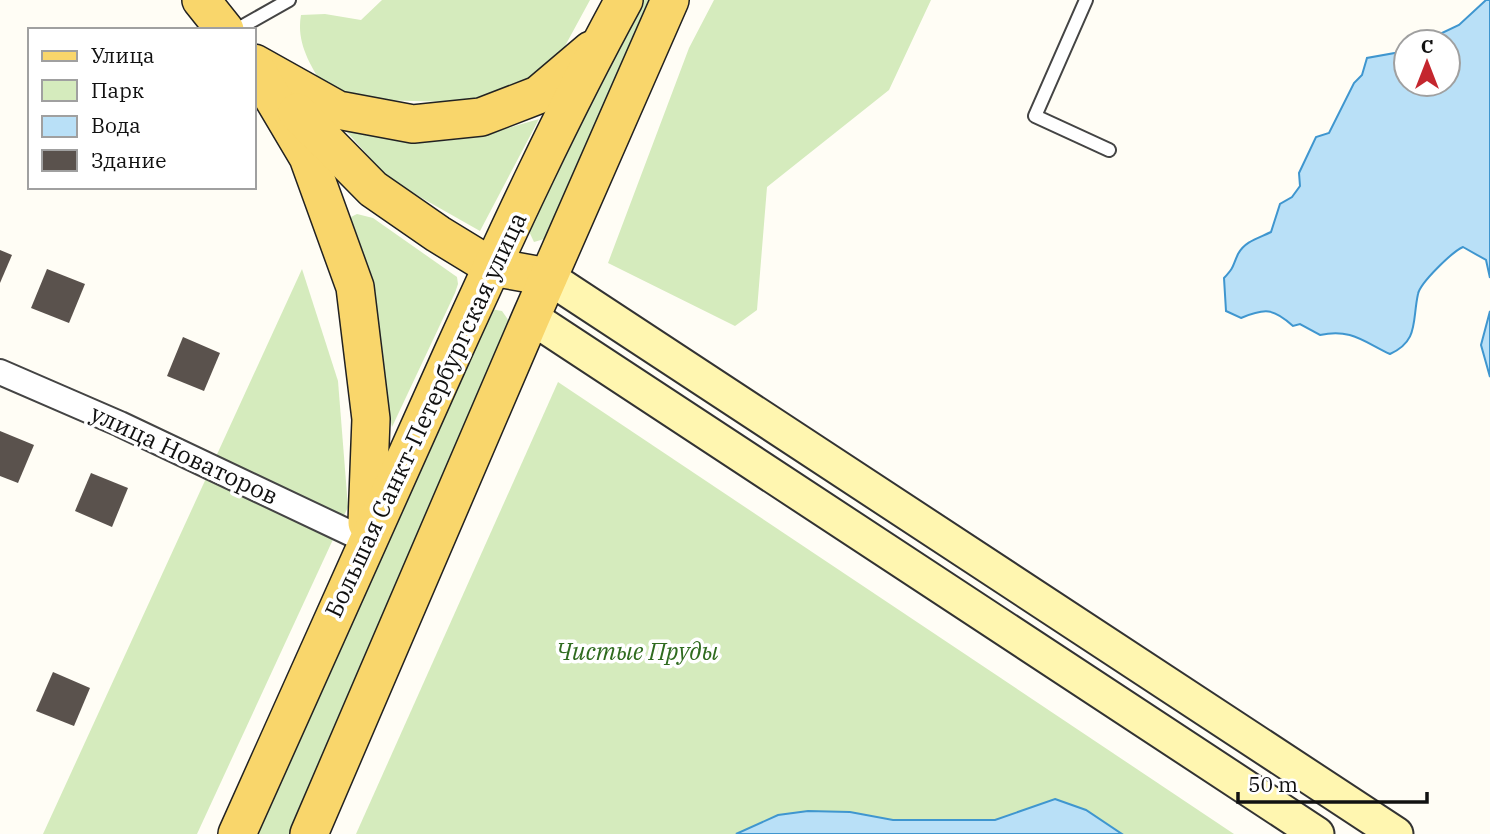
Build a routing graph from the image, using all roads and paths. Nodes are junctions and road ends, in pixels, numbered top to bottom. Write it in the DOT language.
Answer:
graph roads {
  1 [pos="201,0"];
  2 [pos="289,0"];
  3 [pos="624,0"];
  4 [pos="670,0"];
  5 [pos="1086,0"];
  6 [pos="223,28"];
  7 [pos="240,28"];
  8 [pos="602,40"];
  9 [pos="256,65"];
  10 [pos="256,66"];
  11 [pos="256,67"];
  12 [pos="1109,150"];
  13 [pos="492,267"];
  14 [pos="548,277"];
  15 [pos="531,317"];
  16 [pos="0,372"];
  17 [pos="367,541"];
  18 [pos="237,834"];
  19 [pos="309,834"];
  20 [pos="1317,834"];
  21 [pos="1396,834"];
  1 -- 6 [label="main road"];
  2 -- 7 [label="lane"];
  3 -- 8 [label="main road, Большая Санкт-Петербургская улица"];
  4 -- 14 [label="main road"];
  5 -- 12 [label="lane"];
  8 -- 9 [label="main road"];
  8 -- 13 [label="main road, Большая Санкт-Петербургская улица"];
  10 -- 13 [label="main road"];
  11 -- 17 [label="main road"];
  13 -- 14 [label="main road"];
  13 -- 15 [label="main road"];
  13 -- 17 [label="main road, Большая Санкт-Петербургская улица"];
  14 -- 15 [label="main road"];
  14 -- 21 [label="main road"];
  15 -- 19 [label="main road"];
  15 -- 20 [label="main road"];
  16 -- 17 [label="street, улица Новаторов"];
  17 -- 18 [label="main road, Большая Санкт-Петербургская улица"];
}
